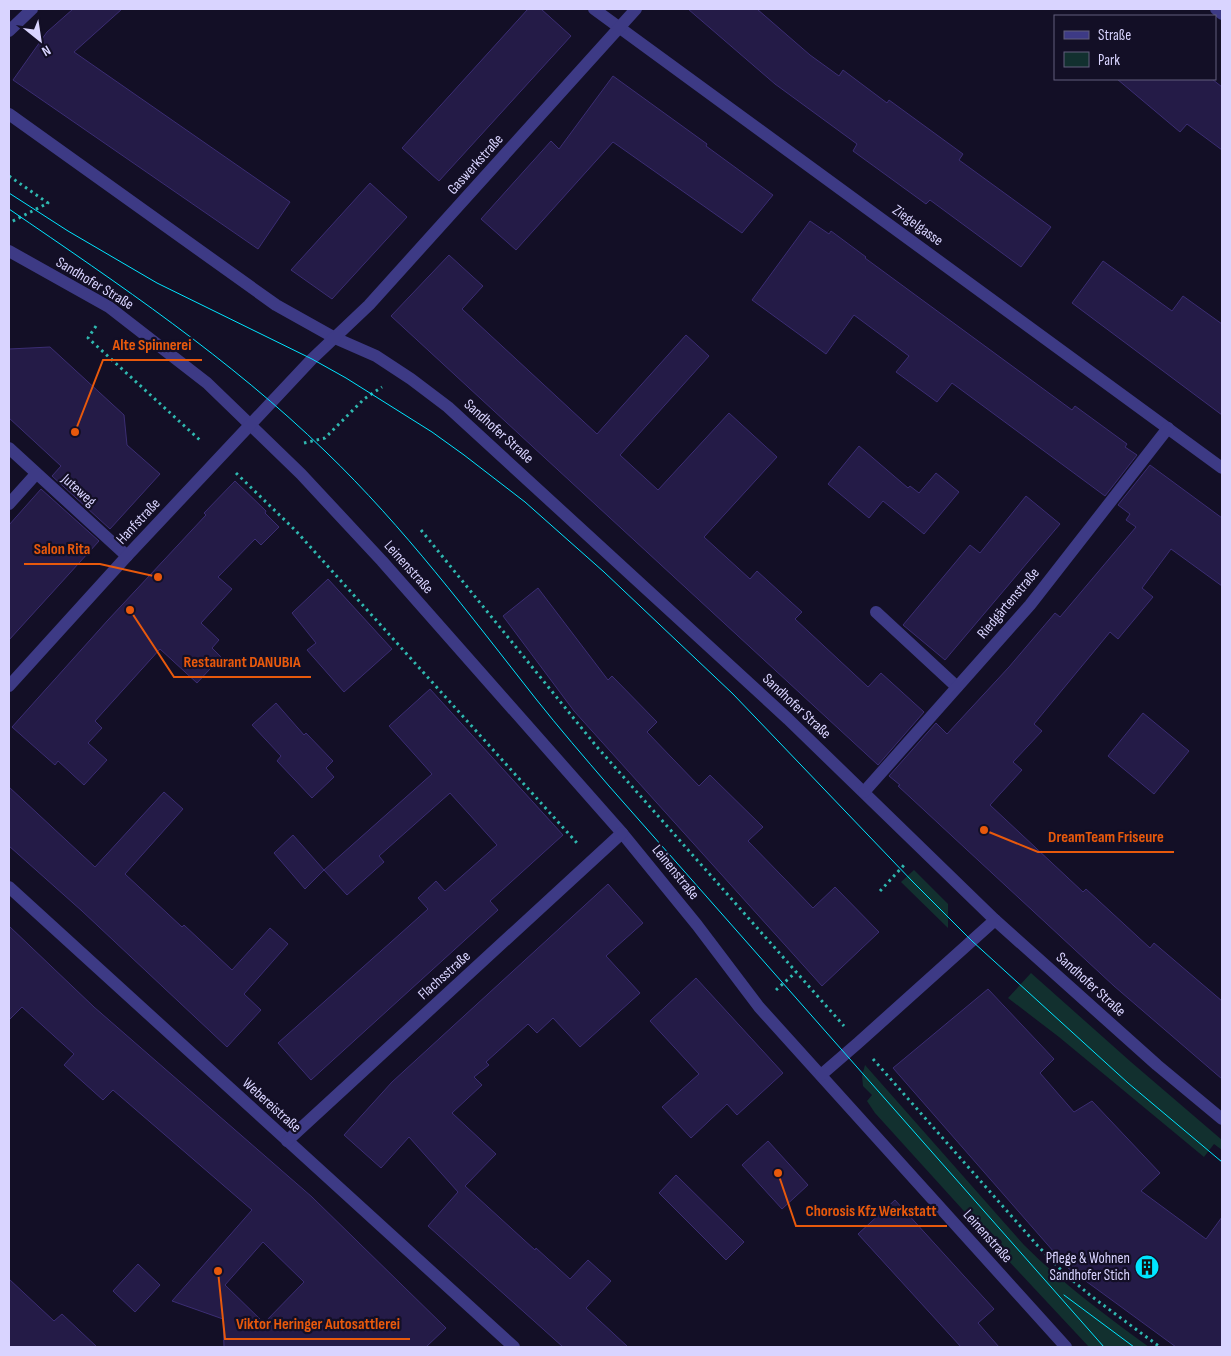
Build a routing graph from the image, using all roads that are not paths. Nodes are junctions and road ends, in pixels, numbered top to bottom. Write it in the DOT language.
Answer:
graph roads {
  1 [pos="32,9"];
  2 [pos="594,9"];
  3 [pos="636,9"];
  4 [pos="1216,9"];
  5 [pos="1222,14"];
  6 [pos="620,27"];
  7 [pos="9,31"];
  8 [pos="9,114"];
  9 [pos="9,251"];
  10 [pos="334,338"];
  11 [pos="251,425"];
  12 [pos="1168,428"];
  13 [pos="9,448"];
  14 [pos="1222,468"];
  15 [pos="36,474"];
  16 [pos="9,504"];
  17 [pos="127,556"];
  18 [pos="876,612"];
  19 [pos="9,686"];
  20 [pos="957,687"];
  21 [pos="864,792"];
  22 [pos="622,833"];
  23 [pos="9,887"];
  24 [pos="995,920"];
  25 [pos="820,1074"];
  26 [pos="1222,1119"];
  27 [pos="287,1141"];
  28 [pos="514,1347"];
  29 [pos="1066,1347"];
  1 -- 7 [label="street"];
  2 -- 6 [label="street, Ziegelgasse"];
  3 -- 6 [label="street, Gaswerkstraße"];
  4 -- 5 [label="street"];
  6 -- 10 [label="street, Gaswerkstraße"];
  6 -- 12 [label="street, Ziegelgasse"];
  8 -- 10 [label="street, Sandhofer Straße"];
  9 -- 11 [label="street, Sandhofer Straße"];
  10 -- 11 [label="street"];
  10 -- 21 [label="street, Sandhofer Straße"];
  11 -- 17 [label="street, Hanfstraße"];
  11 -- 22 [label="street, Leinenstraße"];
  12 -- 14 [label="street, Ziegelgasse"];
  12 -- 20 [label="street, Riedgärtenstraße"];
  13 -- 15 [label="street, Juteweg"];
  15 -- 16 [label="street"];
  15 -- 17 [label="street, Juteweg"];
  17 -- 19 [label="street, Hanfstraße"];
  18 -- 20 [label="street"];
  20 -- 21 [label="street, Riedgärtenstraße"];
  21 -- 24 [label="street, Sandhofer Straße"];
  22 -- 25 [label="street, Leinenstraße"];
  22 -- 27 [label="street, Flachsstraße"];
  23 -- 27 [label="street, Webereistraße"];
  24 -- 25 [label="street"];
  24 -- 26 [label="street, Sandhofer Straße"];
  25 -- 29 [label="street, Leinenstraße"];
  27 -- 28 [label="street, Webereistraße"];
}
